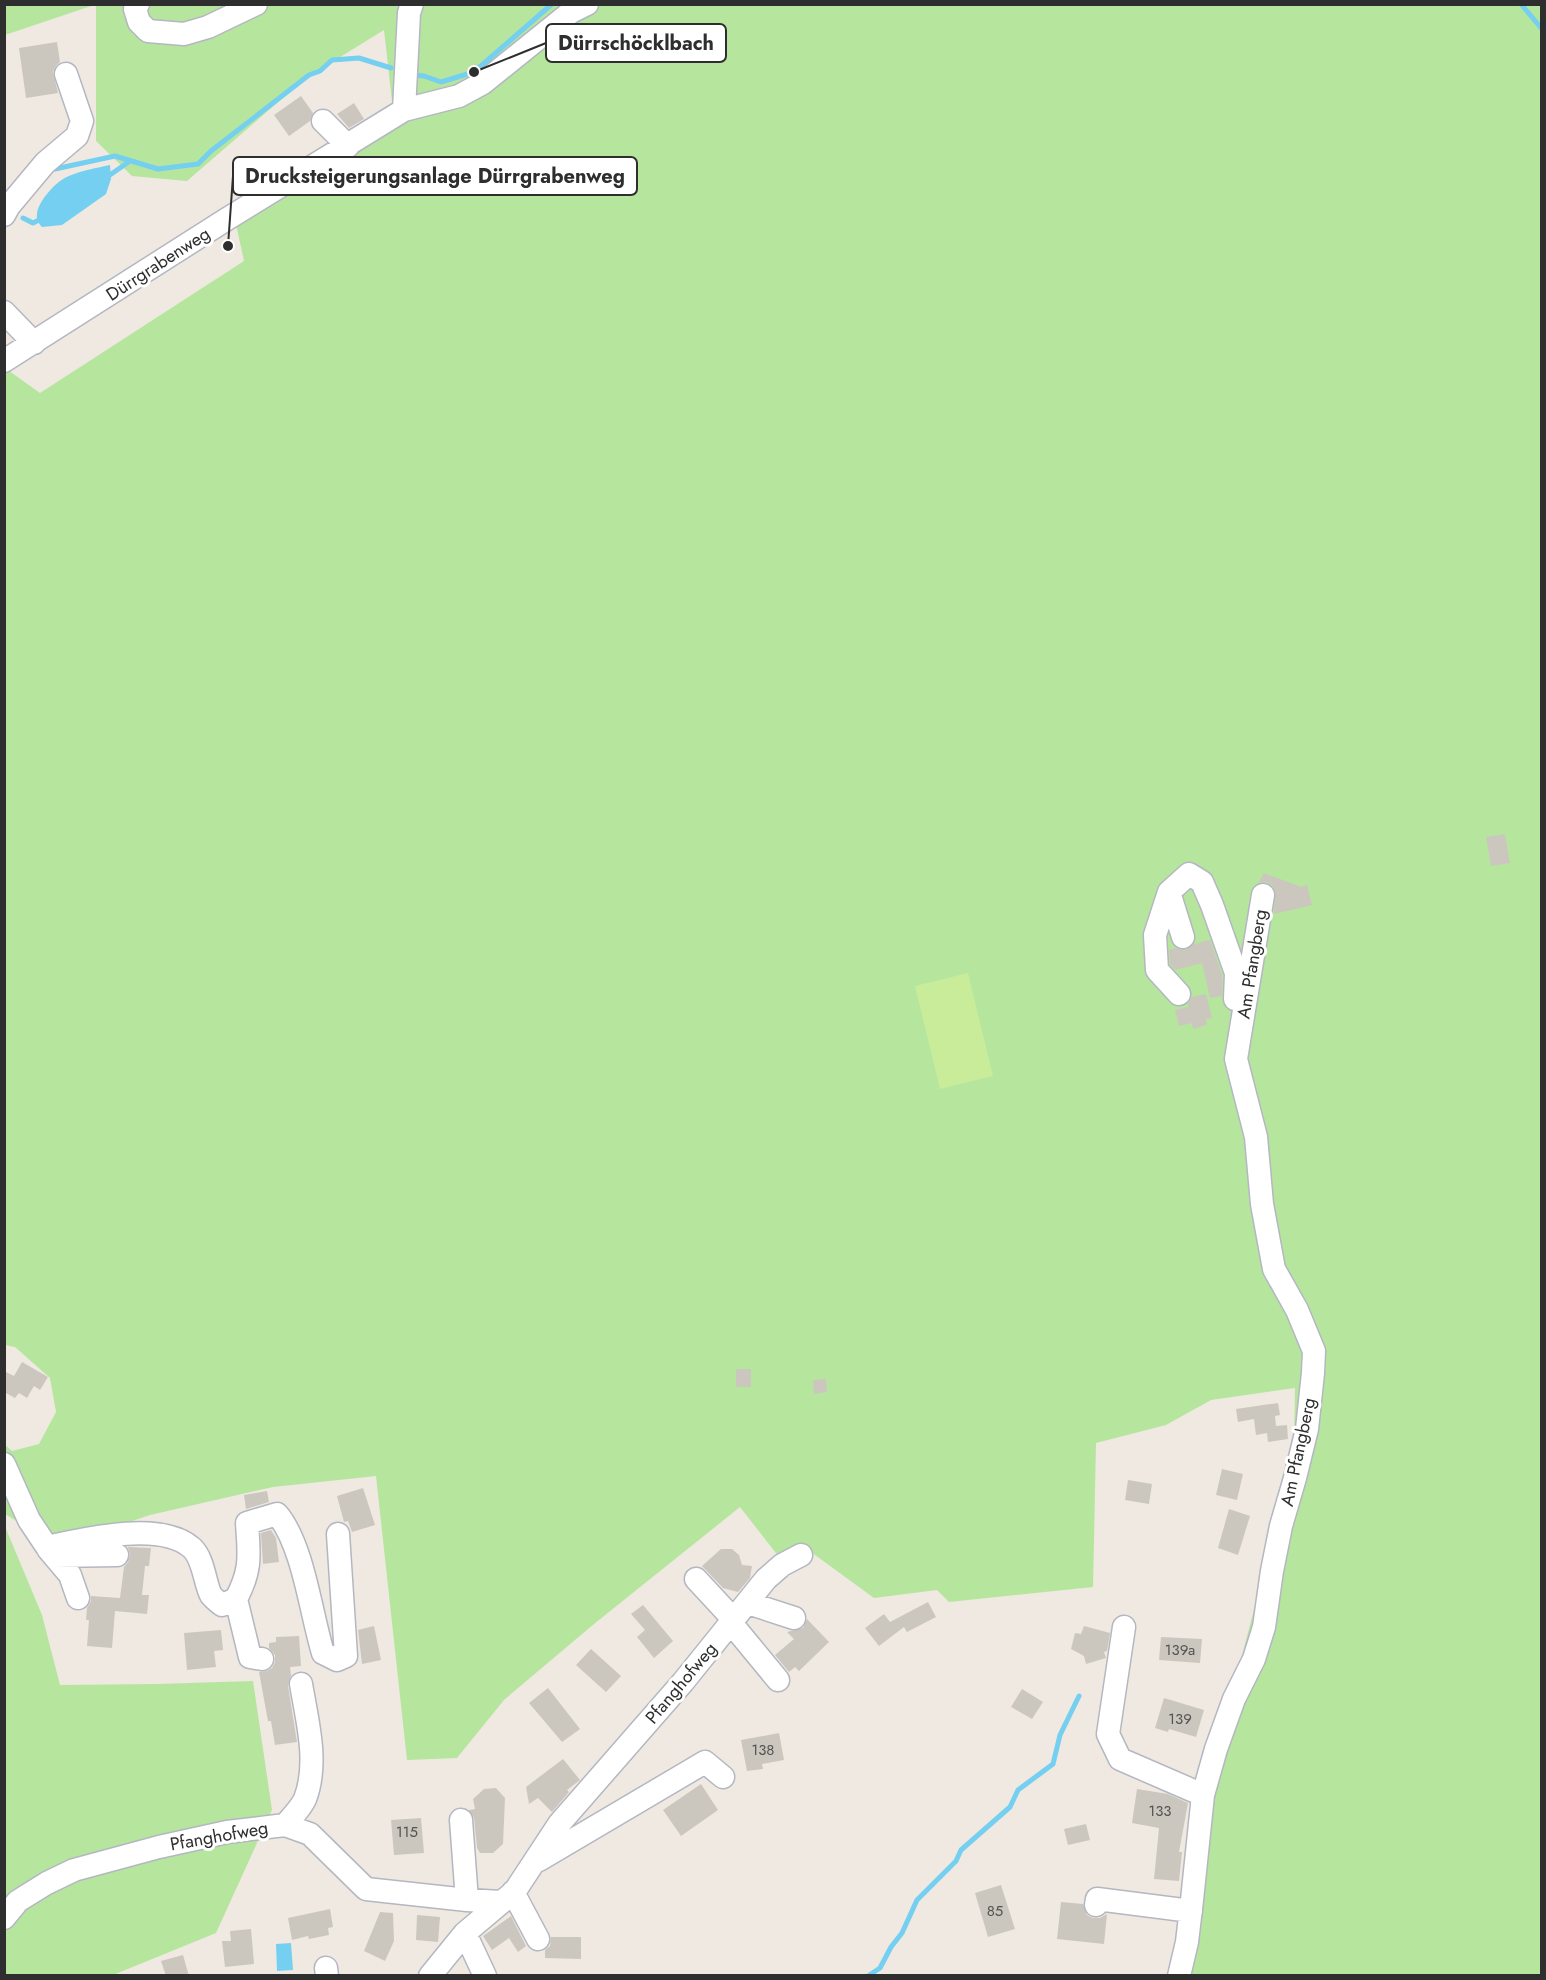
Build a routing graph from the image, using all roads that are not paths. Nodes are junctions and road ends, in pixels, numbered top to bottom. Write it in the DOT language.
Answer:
graph roads {
  1 [pos="138,4"];
  2 [pos="256,4"];
  3 [pos="412,4"];
  4 [pos="587,4"];
  5 [pos="66,74"];
  6 [pos="404,110"];
  7 [pos="323,121"];
  8 [pos="348,146"];
  9 [pos="6,208"];
  10 [pos="4,312"];
  11 [pos="34,343"];
  12 [pos="4,361"];
  13 [pos="1169,892"];
  14 [pos="1263,895"];
  15 [pos="1183,937"];
  16 [pos="1179,994"];
  17 [pos="1236,1059"];
  18 [pos="4,1464"];
  19 [pos="338,1534"];
  20 [pos="50,1552"];
  21 [pos="117,1555"];
  22 [pos="801,1555"];
  23 [pos="696,1579"];
  24 [pos="78,1598"];
  25 [pos="236,1599"];
  26 [pos="738,1615"];
  27 [pos="794,1618"];
  28 [pos="1124,1628"];
  29 [pos="262,1659"];
  30 [pos="778,1680"];
  31 [pos="301,1684"];
  32 [pos="723,1777"];
  33 [pos="1203,1795"];
  34 [pos="461,1820"];
  35 [pos="285,1825"];
  36 [pos="535,1862"];
  37 [pos="507,1897"];
  38 [pos="466,1900"];
  39 [pos="1096,1905"];
  40 [pos="1191,1911"];
  41 [pos="4,1918"];
  42 [pos="465,1933"];
  43 [pos="538,1939"];
  44 [pos="430,1976"];
  45 [pos="485,1976"];
  46 [pos="1179,1976"];
  1 -- 2 [label="street"];
  3 -- 6 [label="street"];
  4 -- 6 [label="street, Dürrgrabenweg"];
  5 -- 9 [label="street"];
  6 -- 8 [label="street, Dürrgrabenweg"];
  7 -- 8 [label="street"];
  8 -- 11 [label="street, Dürrgrabenweg"];
  10 -- 11 [label="street"];
  11 -- 12 [label="street, Dürrgrabenweg"];
  13 -- 15 [label="street"];
  13 -- 16 [label="street"];
  13 -- 17 [label="street"];
  14 -- 17 [label="street, Am Pfangberg"];
  17 -- 33 [label="street, Am Pfangberg"];
  18 -- 20 [label="street"];
  19 -- 25 [label="street"];
  20 -- 21 [label="street"];
  20 -- 24 [label="street"];
  20 -- 25 [label="street"];
  22 -- 26 [label="street, Pfanghofweg"];
  23 -- 26 [label="street"];
  25 -- 29 [label="street"];
  26 -- 27 [label="street"];
  26 -- 30 [label="street"];
  26 -- 36 [label="street, Pfanghofweg"];
  28 -- 33 [label="street"];
  31 -- 35 [label="street"];
  32 -- 36 [label="street"];
  33 -- 40 [label="street, Am Pfangberg"];
  34 -- 38 [label="street"];
  35 -- 38 [label="street, Pfanghofweg"];
  35 -- 41 [label="street, Pfanghofweg"];
  36 -- 37 [label="street, Pfanghofweg"];
  37 -- 38 [label="street, Pfanghofweg"];
  37 -- 42 [label="street, Pfanghofweg"];
  37 -- 43 [label="street"];
  39 -- 40 [label="street"];
  40 -- 46 [label="street, Am Pfangberg"];
  42 -- 44 [label="street, Pfanghofweg"];
  42 -- 45 [label="street"];
}
